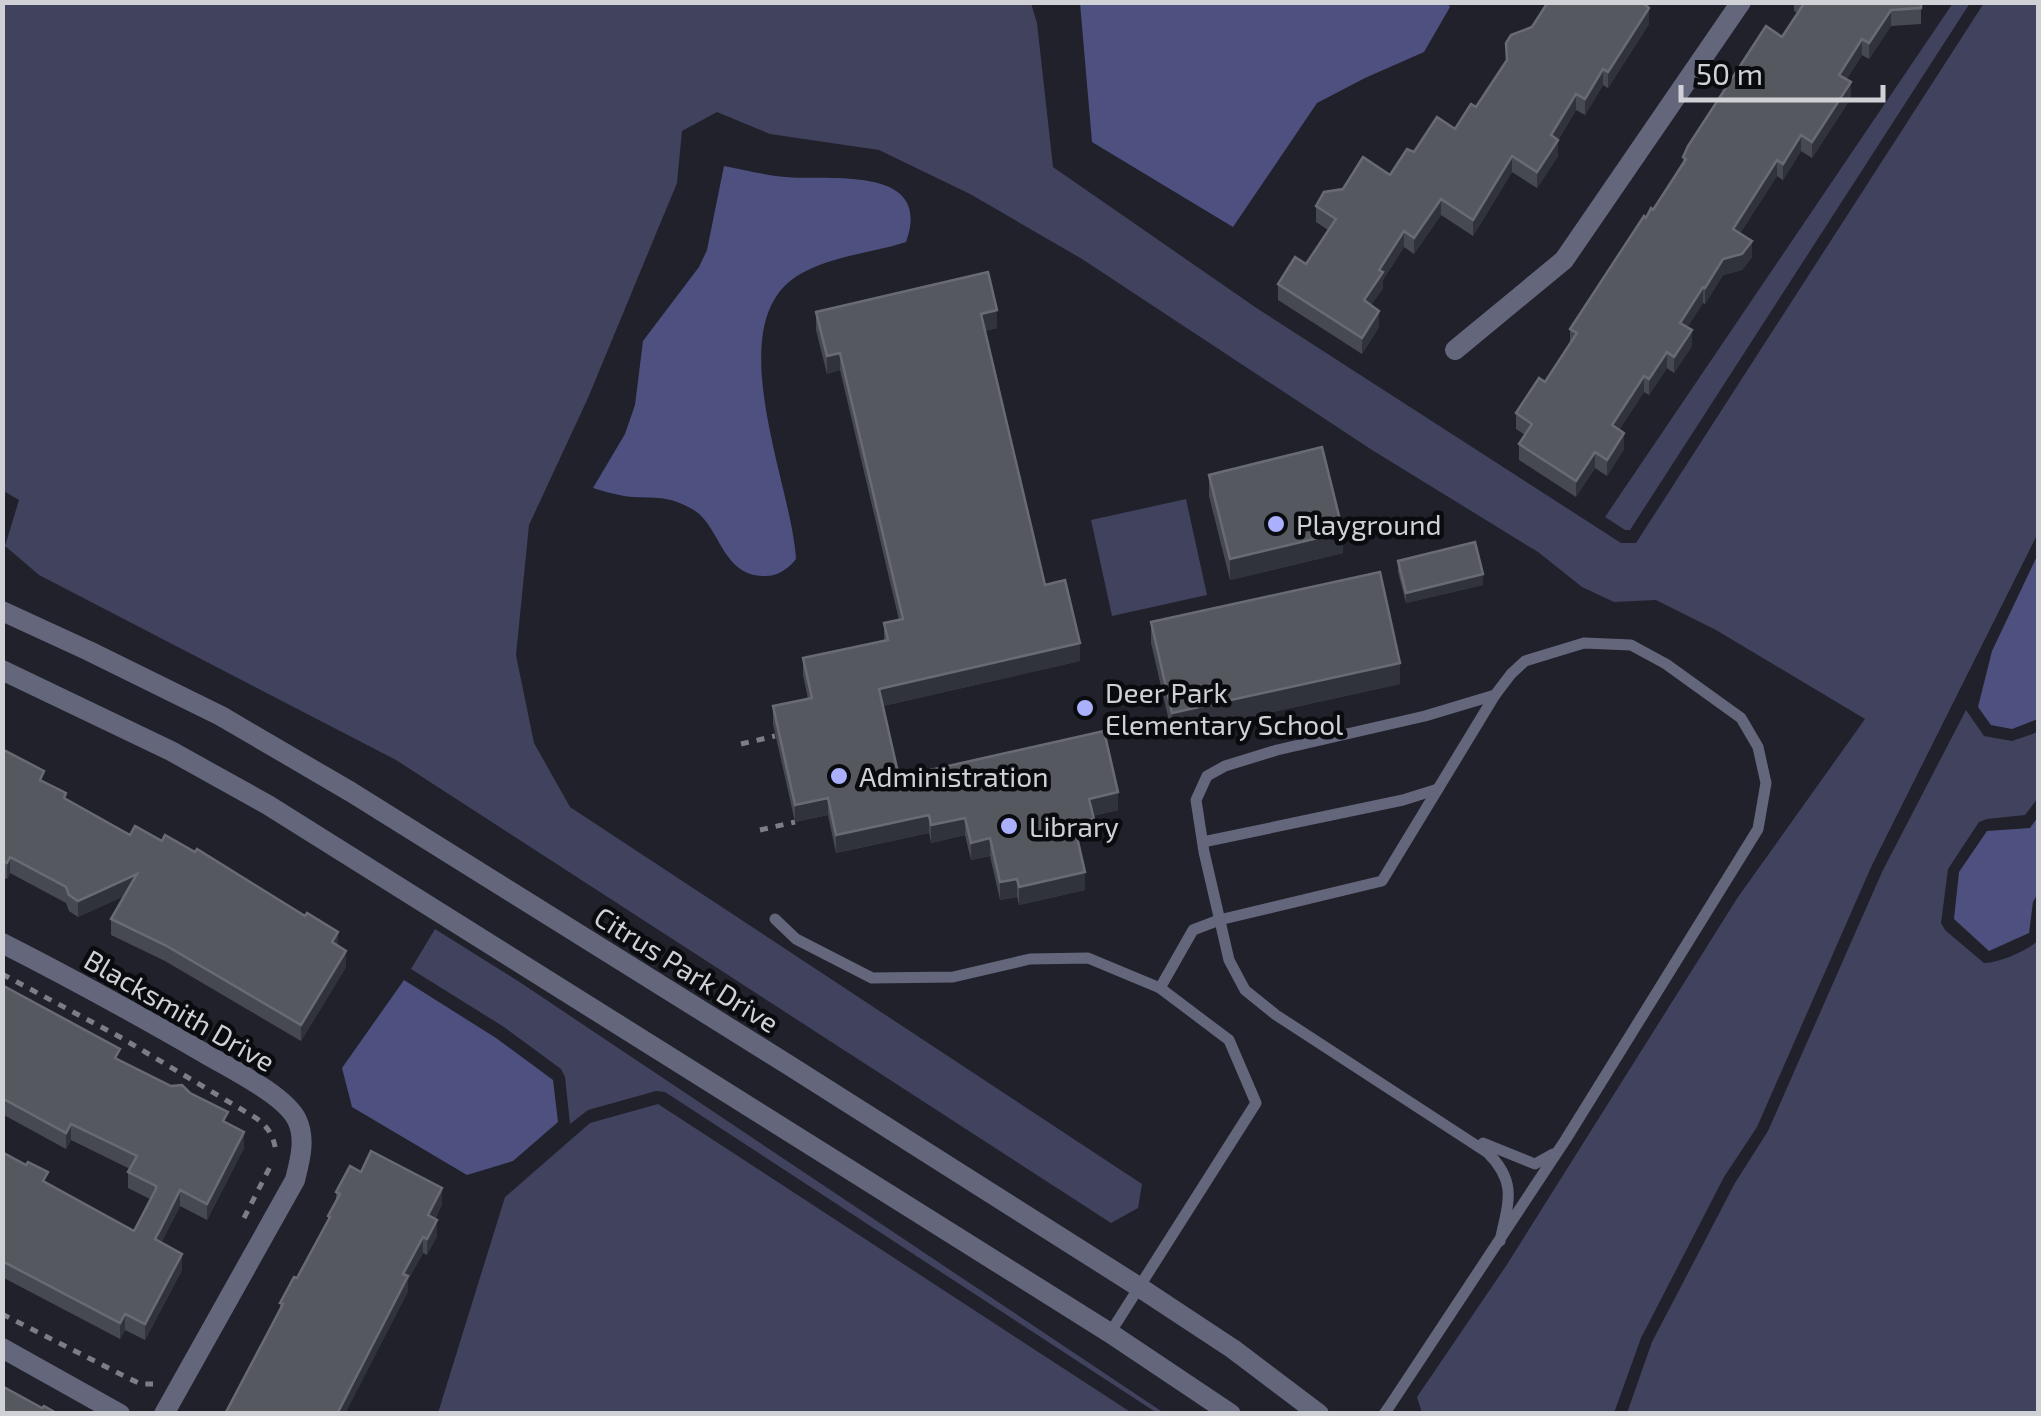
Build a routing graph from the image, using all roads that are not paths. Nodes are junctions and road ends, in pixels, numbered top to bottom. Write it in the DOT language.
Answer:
graph roads {
  1 [pos="1741,2"];
  2 [pos="1455,350"];
  3 [pos="2,612"];
  4 [pos="2,670"];
  5 [pos="1496,695"];
  6 [pos="1438,789"];
  7 [pos="1203,842"];
  8 [pos="775,919"];
  9 [pos="1219,920"];
  10 [pos="2,943"];
  11 [pos="1160,988"];
  12 [pos="1448,1127"];
  13 [pos="1559,1150"];
  14 [pos="1500,1241"];
  15 [pos="1139,1287"];
  16 [pos="1110,1333"];
  17 [pos="2,1348"];
  18 [pos="120,1414"];
  19 [pos="164,1414"];
  20 [pos="1231,1414"];
  21 [pos="1319,1414"];
  22 [pos="1384,1414"];
  1 -- 2 [label="street"];
  3 -- 15 [label="street, Citrus Park Drive"];
  4 -- 16 [label="street"];
  5 -- 6 [label="lane"];
  5 -- 7 [label="lane"];
  5 -- 13 [label="lane"];
  6 -- 7 [label="lane"];
  6 -- 9 [label="lane"];
  7 -- 9 [label="lane"];
  8 -- 11 [label="lane"];
  9 -- 11 [label="lane"];
  9 -- 12 [label="lane"];
  10 -- 19 [label="street, Blacksmith Drive"];
  11 -- 15 [label="lane"];
  12 -- 13 [label="lane"];
  12 -- 14 [label="lane"];
  13 -- 14 [label="lane"];
  14 -- 22 [label="lane"];
  15 -- 16 [label="lane"];
  15 -- 21 [label="street, Citrus Park Drive"];
  16 -- 20 [label="street"];
  17 -- 18 [label="street"];
}
